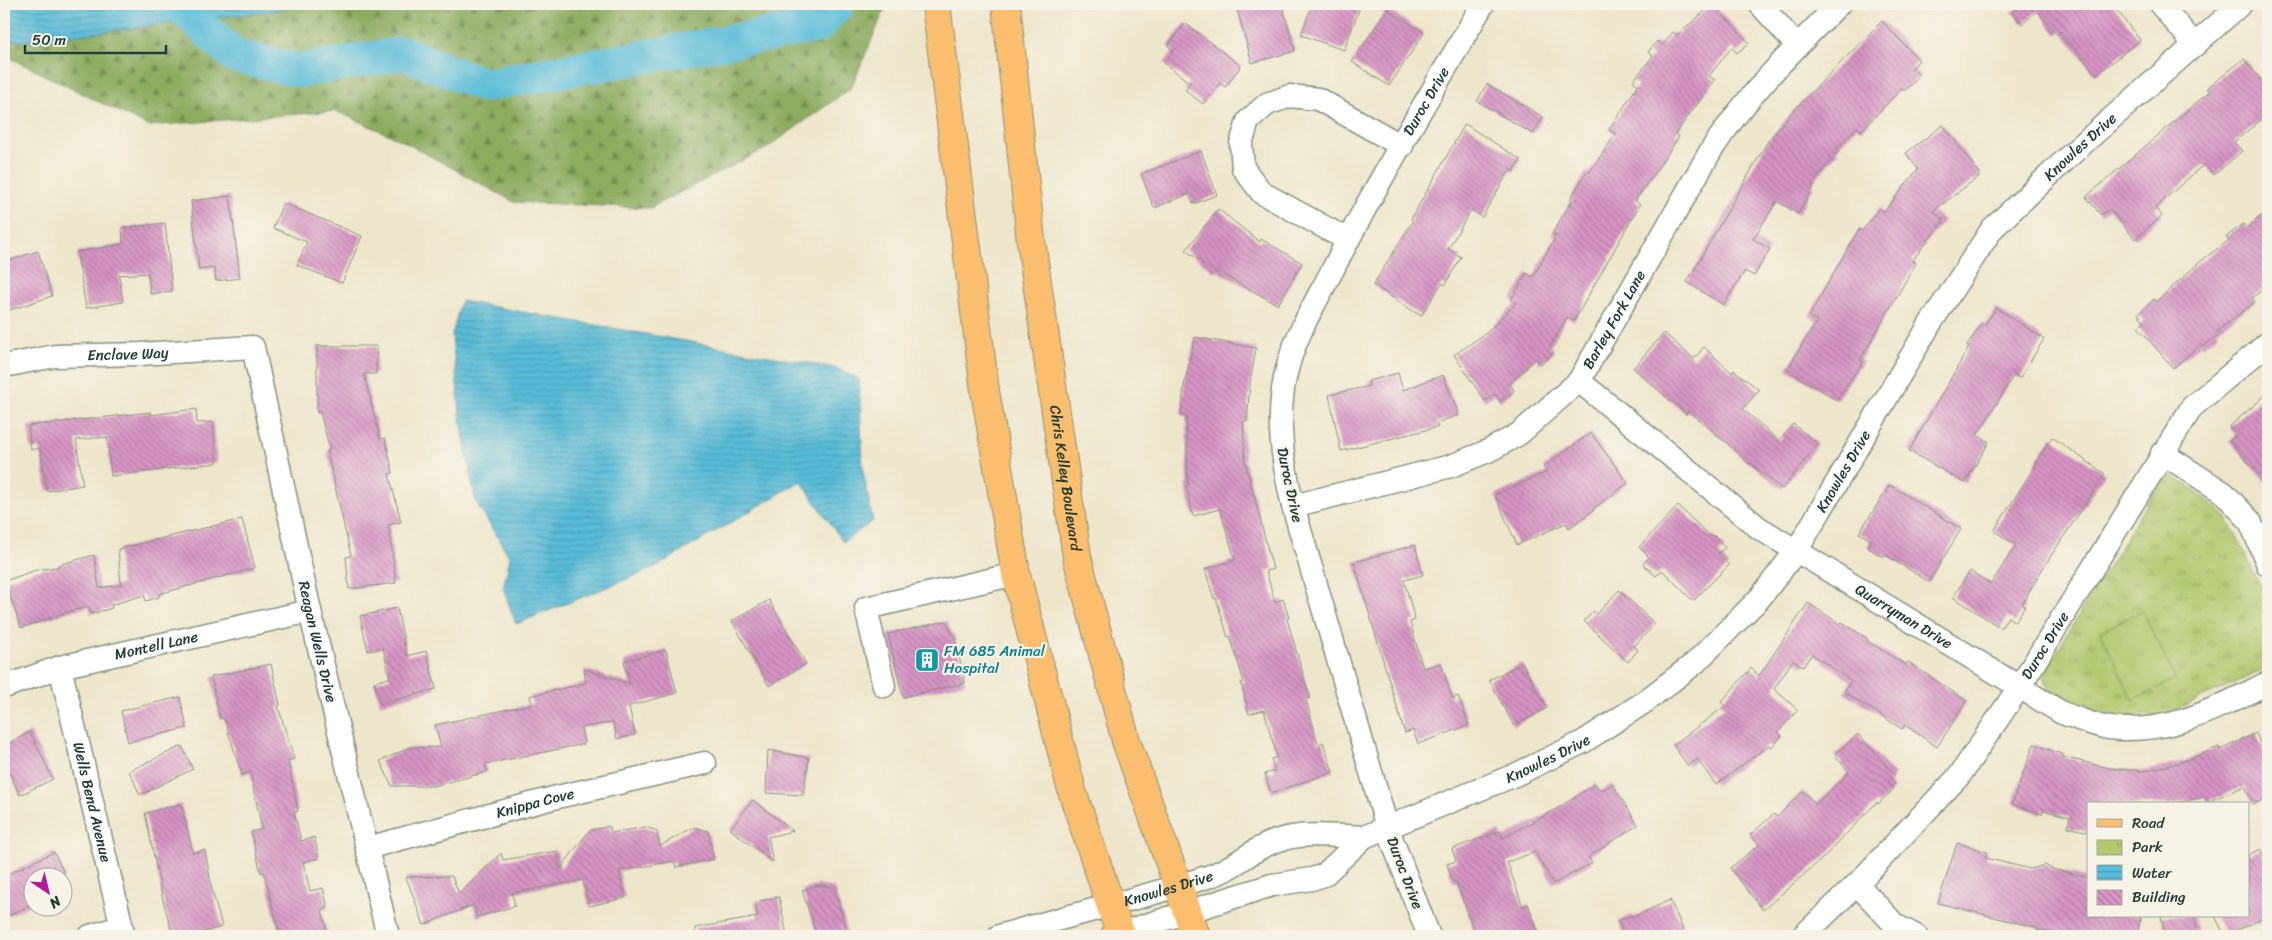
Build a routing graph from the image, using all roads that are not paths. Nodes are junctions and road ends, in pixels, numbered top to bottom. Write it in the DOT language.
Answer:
graph roads {
  1 [pos="936,4"];
  2 [pos="1483,4"];
  3 [pos="1760,4"];
  4 [pos="1839,4"];
  5 [pos="2160,4"];
  6 [pos="2241,4"];
  7 [pos="1006,6"];
  8 [pos="2195,44"];
  9 [pos="1797,46"];
  10 [pos="1402,146"];
  11 [pos="1348,240"];
  12 [pos="2268,343"];
  13 [pos="253,348"];
  14 [pos="4,366"];
  15 [pos="1579,381"];
  16 [pos="2162,453"];
  17 [pos="1293,506"];
  18 [pos="1797,550"];
  19 [pos="2268,565"];
  20 [pos="1016,574"];
  21 [pos="310,611"];
  22 [pos="60,667"];
  23 [pos="2268,683"];
  24 [pos="884,686"];
  25 [pos="2020,686"];
  26 [pos="4,687"];
  27 [pos="705,763"];
  28 [pos="1387,827"];
  29 [pos="1364,837"];
  30 [pos="366,848"];
  31 [pos="1857,884"];
  32 [pos="1178,886"];
  33 [pos="1111,906"];
  34 [pos="1191,925"];
  35 [pos="123,932"];
  36 [pos="90,936"];
  37 [pos="388,936"];
  38 [pos="999,936"];
  39 [pos="1118,936"];
  40 [pos="1429,936"];
  41 [pos="1803,936"];
  42 [pos="1916,936"];
  1 -- 20 [label="main road"];
  2 -- 10 [label="street, Duroc Drive"];
  3 -- 9 [label="street"];
  4 -- 9 [label="street, Barley Fork Lane"];
  5 -- 8 [label="street"];
  6 -- 8 [label="street, Knowles Drive"];
  7 -- 32 [label="main road, Chris Kelley Boulevard"];
  8 -- 18 [label="street, Knowles Drive"];
  9 -- 15 [label="street, Barley Fork Lane"];
  10 -- 11 [label="street, Duroc Drive"];
  10 -- 11 [label="street"];
  11 -- 17 [label="street, Duroc Drive"];
  12 -- 16 [label="street, Duroc Drive"];
  13 -- 14 [label="street, Enclave Way"];
  13 -- 21 [label="street, Reagan Wells Drive"];
  15 -- 17 [label="street, Barley Fork Lane"];
  15 -- 18 [label="street, Quarryman Drive"];
  16 -- 19 [label="street"];
  16 -- 25 [label="street, Duroc Drive"];
  17 -- 28 [label="street, Duroc Drive"];
  18 -- 25 [label="street, Quarryman Drive"];
  18 -- 28 [label="street, Knowles Drive"];
  20 -- 24 [label="street"];
  20 -- 33 [label="main road"];
  21 -- 22 [label="street, Montell Lane"];
  21 -- 30 [label="street, Reagan Wells Drive"];
  22 -- 26 [label="street, Montell Lane"];
  22 -- 35 [label="street, Wells Bend Avenue"];
  23 -- 25 [label="street, Quarryman Drive"];
  25 -- 31 [label="street, Duroc Drive"];
  27 -- 30 [label="street, Knippa Cove"];
  28 -- 29 [label="street, Knowles Drive"];
  28 -- 40 [label="street, Duroc Drive"];
  29 -- 32 [label="street, Knowles Drive"];
  29 -- 34 [label="street, Knowles Drive"];
  30 -- 37 [label="street, Reagan Wells Drive"];
  31 -- 41 [label="street, Duroc Drive"];
  31 -- 42 [label="street"];
  32 -- 33 [label="street, Knowles Drive"];
  32 -- 34 [label="main road, Chris Kelley Boulevard"];
  33 -- 38 [label="street, Knowles Drive"];
  33 -- 39 [label="main road"];
  34 -- 39 [label="street, Knowles Drive"];
  35 -- 36 [label="street"];
}
